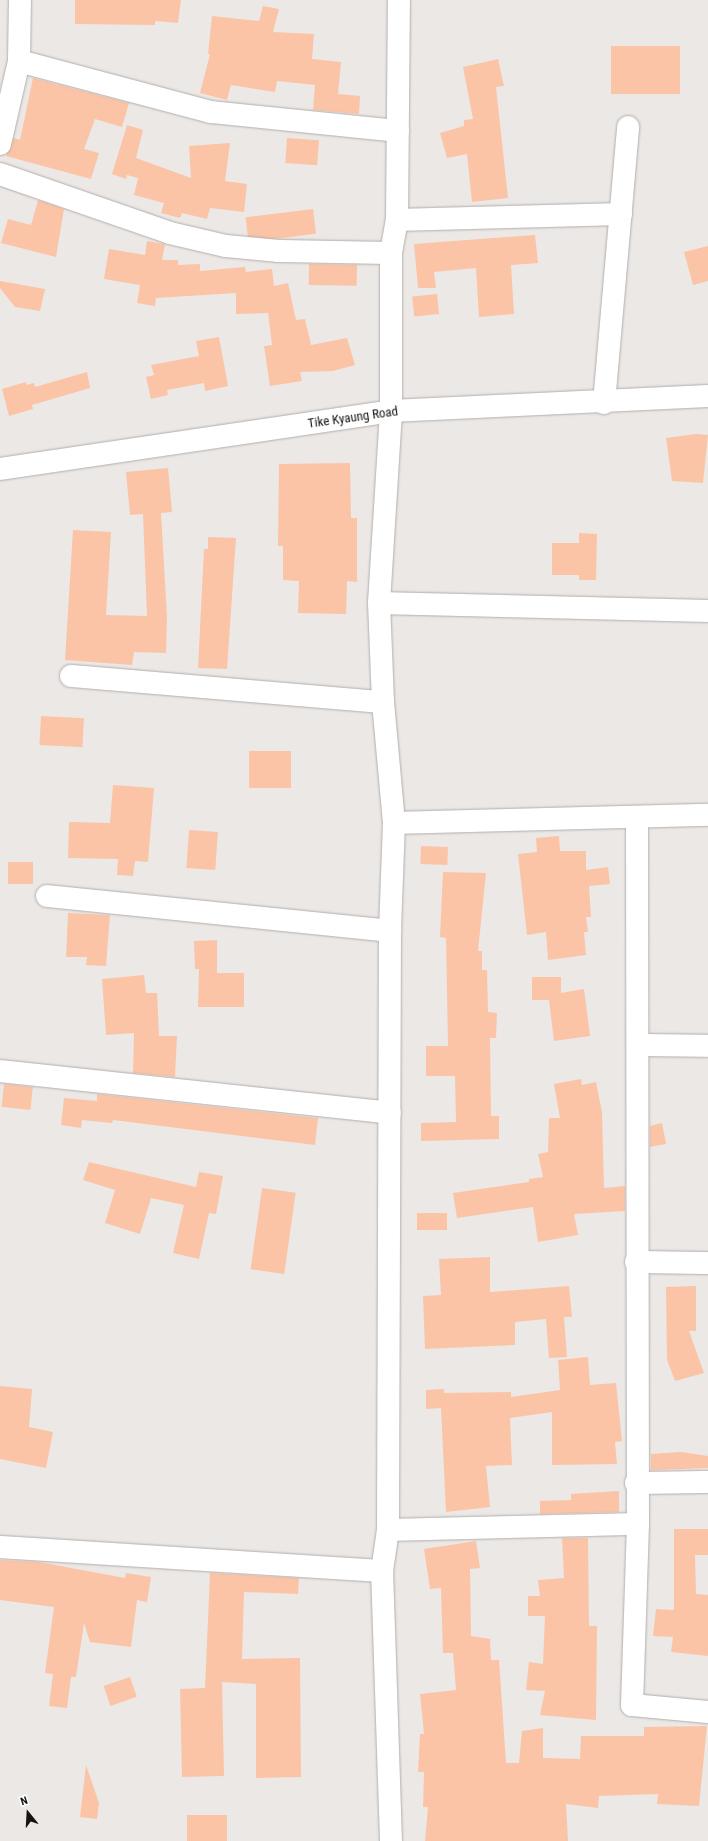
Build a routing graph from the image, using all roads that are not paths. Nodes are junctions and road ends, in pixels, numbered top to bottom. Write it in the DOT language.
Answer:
graph roads {
  1 [pos="20,0"];
  2 [pos="399,0"];
  3 [pos="19,62"];
  4 [pos="628,127"];
  5 [pos="398,131"];
  6 [pos="0,144"];
  7 [pos="0,174"];
  8 [pos="621,214"];
  9 [pos="397,220"];
  10 [pos="391,253"];
  11 [pos="708,396"];
  12 [pos="604,403"];
  13 [pos="391,411"];
  14 [pos="0,469"];
  15 [pos="379,603"];
  16 [pos="708,611"];
  17 [pos="71,676"];
  18 [pos="382,702"];
  19 [pos="708,815"];
  20 [pos="637,817"];
  21 [pos="394,823"];
  22 [pos="48,896"];
  23 [pos="390,931"];
  24 [pos="639,1045"];
  25 [pos="708,1046"];
  26 [pos="0,1071"];
  27 [pos="390,1113"];
  28 [pos="636,1262"];
  29 [pos="708,1263"];
  30 [pos="708,1482"];
  31 [pos="636,1483"];
  32 [pos="638,1524"];
  33 [pos="388,1530"];
  34 [pos="0,1547"];
  35 [pos="382,1571"];
  36 [pos="708,1712"];
  37 [pos="391,1841"];
  1 -- 3 [label="street"];
  2 -- 5 [label="street"];
  3 -- 5 [label="street"];
  3 -- 6 [label="street"];
  4 -- 8 [label="street"];
  5 -- 9 [label="street"];
  7 -- 10 [label="street"];
  8 -- 9 [label="street"];
  8 -- 12 [label="street"];
  9 -- 10 [label="street"];
  10 -- 13 [label="street"];
  11 -- 12 [label="street, Tike Kyaung Road"];
  12 -- 13 [label="street, Tike Kyaung Road"];
  13 -- 14 [label="street, Tike Kyaung Road"];
  13 -- 15 [label="street"];
  15 -- 16 [label="street"];
  15 -- 18 [label="street"];
  17 -- 18 [label="street"];
  18 -- 21 [label="street"];
  19 -- 20 [label="street"];
  20 -- 21 [label="street"];
  20 -- 24 [label="street"];
  21 -- 23 [label="street"];
  22 -- 23 [label="street"];
  23 -- 27 [label="street"];
  24 -- 25 [label="street"];
  24 -- 28 [label="street"];
  26 -- 27 [label="street"];
  27 -- 33 [label="street"];
  28 -- 29 [label="street"];
  28 -- 31 [label="street"];
  30 -- 31 [label="street"];
  31 -- 32 [label="street"];
  32 -- 33 [label="street"];
  32 -- 36 [label="street"];
  33 -- 35 [label="street"];
  34 -- 35 [label="street"];
  35 -- 37 [label="street"];
}
